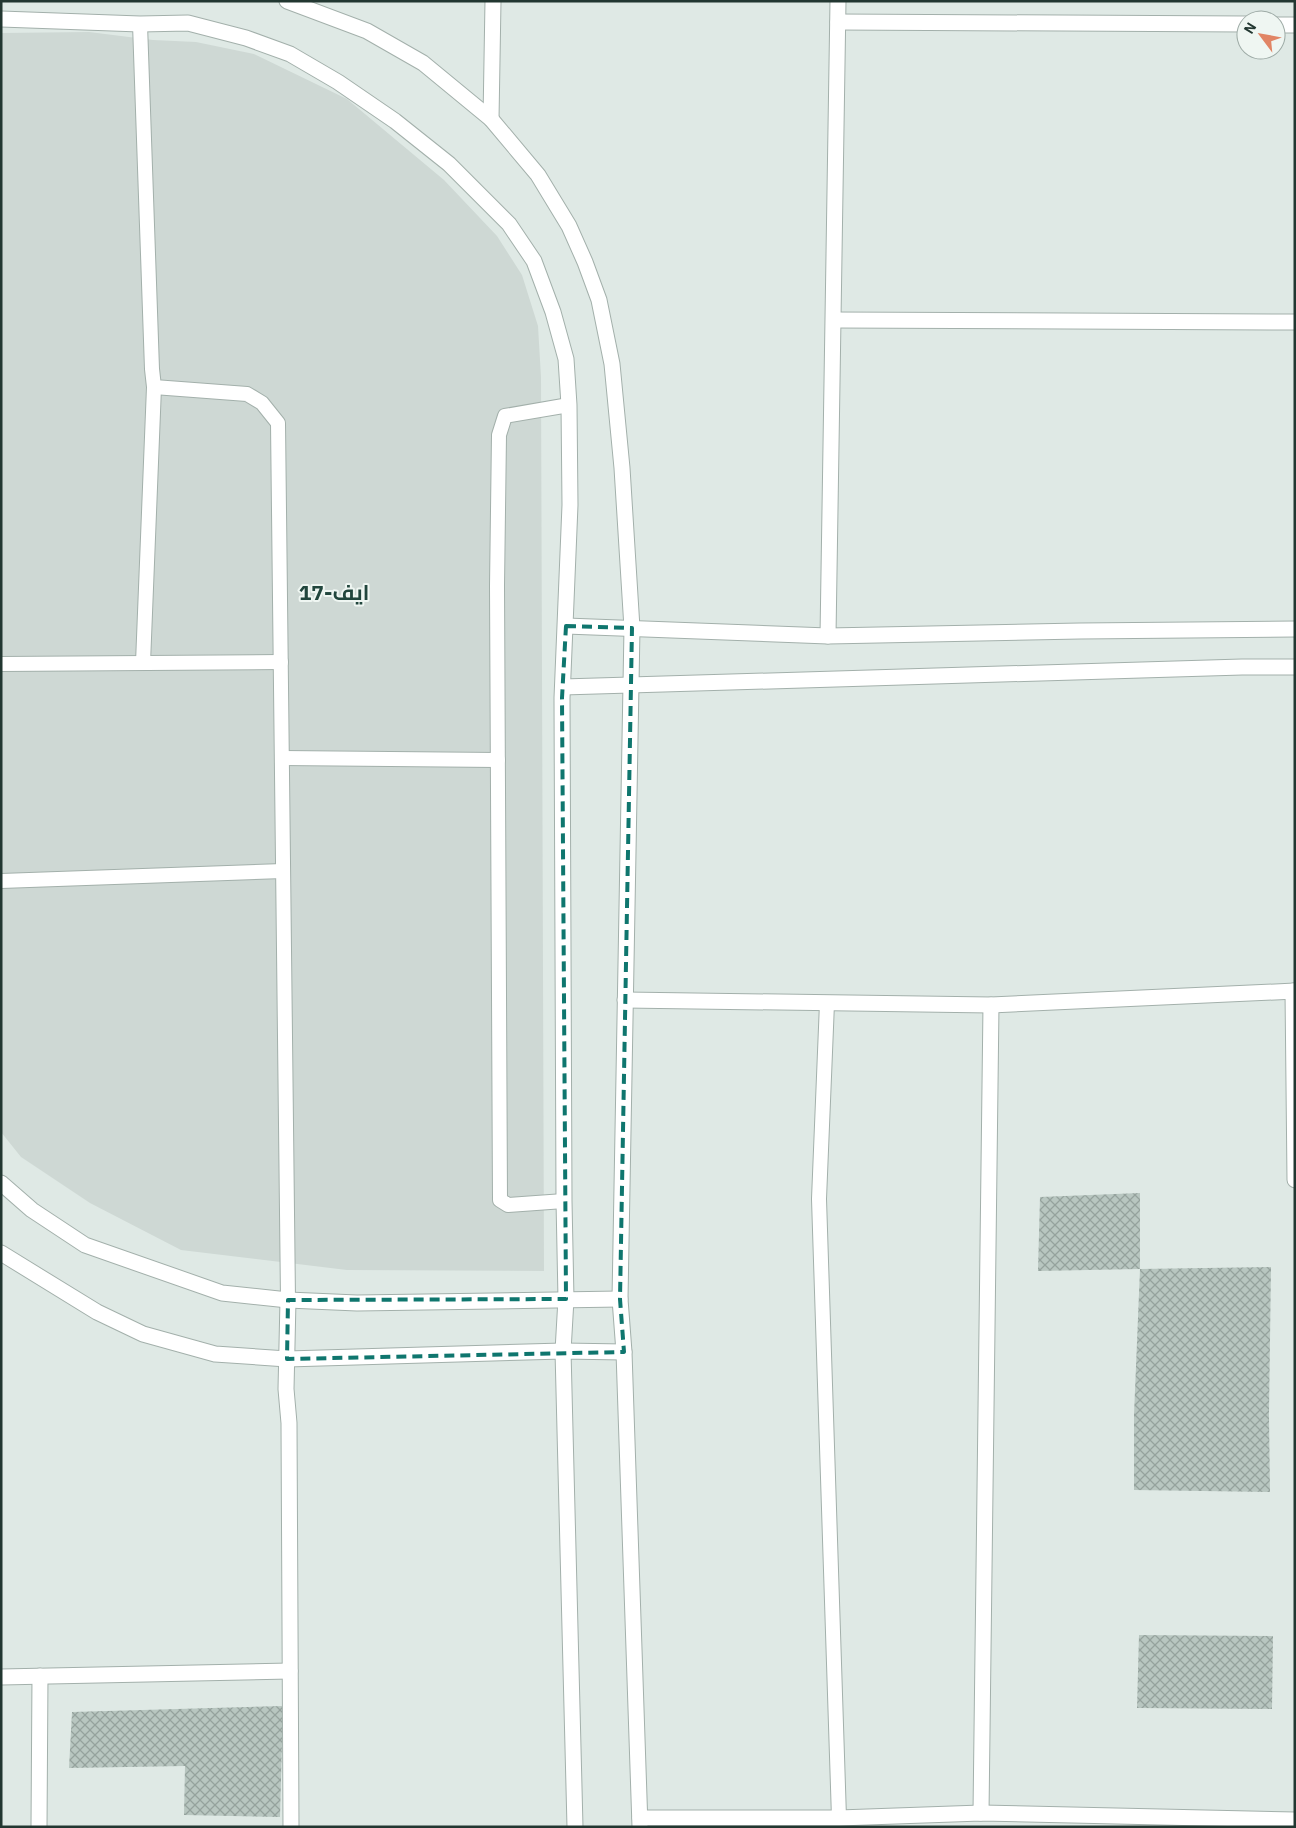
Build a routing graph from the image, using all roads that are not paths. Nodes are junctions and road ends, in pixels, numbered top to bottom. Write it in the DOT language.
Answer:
graph roads {
  1 [pos="287,1"];
  2 [pos="493,1"];
  3 [pos="838,1"];
  4 [pos="1,19"];
  5 [pos="838,22"];
  6 [pos="140,24"];
  7 [pos="1236,24"];
  8 [pos="491,120"];
  9 [pos="834,320"];
  10 [pos="1295,322"];
  11 [pos="154,387"];
  12 [pos="569,405"];
  13 [pos="566,626"];
  14 [pos="632,628"];
  15 [pos="1295,629"];
  16 [pos="828,636"];
  17 [pos="281,662"];
  18 [pos="143,663"];
  19 [pos="1,664"];
  20 [pos="1295,667"];
  21 [pos="630,686"];
  22 [pos="563,687"];
  23 [pos="282,758"];
  24 [pos="498,760"];
  25 [pos="283,871"];
  26 [pos="1,881"];
  27 [pos="1294,991"];
  28 [pos="625,1000"];
  29 [pos="827,1003"];
  30 [pos="991,1006"];
  31 [pos="1295,1180"];
  32 [pos="1,1183"];
  33 [pos="564,1201"];
  34 [pos="1,1253"];
  35 [pos="566,1299"];
  36 [pos="620,1299"];
  37 [pos="288,1300"];
  38 [pos="563,1351"];
  39 [pos="624,1352"];
  40 [pos="287,1360"];
  41 [pos="290,1671"];
  42 [pos="40,1676"];
  43 [pos="1,1677"];
  44 [pos="982,1814"];
  45 [pos="839,1818"];
  46 [pos="1295,1820"];
  47 [pos="640,1822"];
  48 [pos="39,1827"];
  49 [pos="290,1827"];
  50 [pos="575,1827"];
  1 -- 8 [label="street"];
  2 -- 8 [label="street"];
  3 -- 5 [label="street"];
  4 -- 6 [label="street"];
  5 -- 7 [label="street"];
  5 -- 9 [label="street"];
  6 -- 11 [label="lane"];
  6 -- 12 [label="street"];
  8 -- 14 [label="street"];
  9 -- 10 [label="street"];
  9 -- 16 [label="street"];
  11 -- 17 [label="lane"];
  11 -- 18 [label="lane"];
  12 -- 13 [label="street"];
  12 -- 24 [label="lane"];
  13 -- 14 [label="street"];
  13 -- 22 [label="street"];
  14 -- 16 [label="street"];
  14 -- 21 [label="street"];
  15 -- 16 [label="street"];
  17 -- 18 [label="lane"];
  17 -- 23 [label="lane"];
  18 -- 19 [label="lane"];
  20 -- 21 [label="street"];
  21 -- 22 [label="street"];
  21 -- 28 [label="street"];
  22 -- 33 [label="street"];
  23 -- 24 [label="lane"];
  23 -- 25 [label="lane"];
  24 -- 33 [label="lane"];
  25 -- 26 [label="lane"];
  25 -- 37 [label="lane"];
  27 -- 30 [label="street"];
  27 -- 31 [label="street"];
  28 -- 29 [label="street"];
  28 -- 36 [label="street"];
  29 -- 30 [label="street"];
  29 -- 45 [label="lane"];
  30 -- 44 [label="street"];
  32 -- 37 [label="street"];
  33 -- 35 [label="street"];
  34 -- 40 [label="street"];
  35 -- 36 [label="street"];
  35 -- 37 [label="street"];
  35 -- 38 [label="street"];
  36 -- 39 [label="street"];
  37 -- 40 [label="street"];
  38 -- 39 [label="street"];
  38 -- 40 [label="street"];
  38 -- 50 [label="street"];
  39 -- 47 [label="street"];
  40 -- 41 [label="street"];
  41 -- 42 [label="street"];
  41 -- 49 [label="street"];
  42 -- 43 [label="street"];
  42 -- 48 [label="street"];
  44 -- 45 [label="street"];
  44 -- 46 [label="street"];
  45 -- 47 [label="street"];
}
